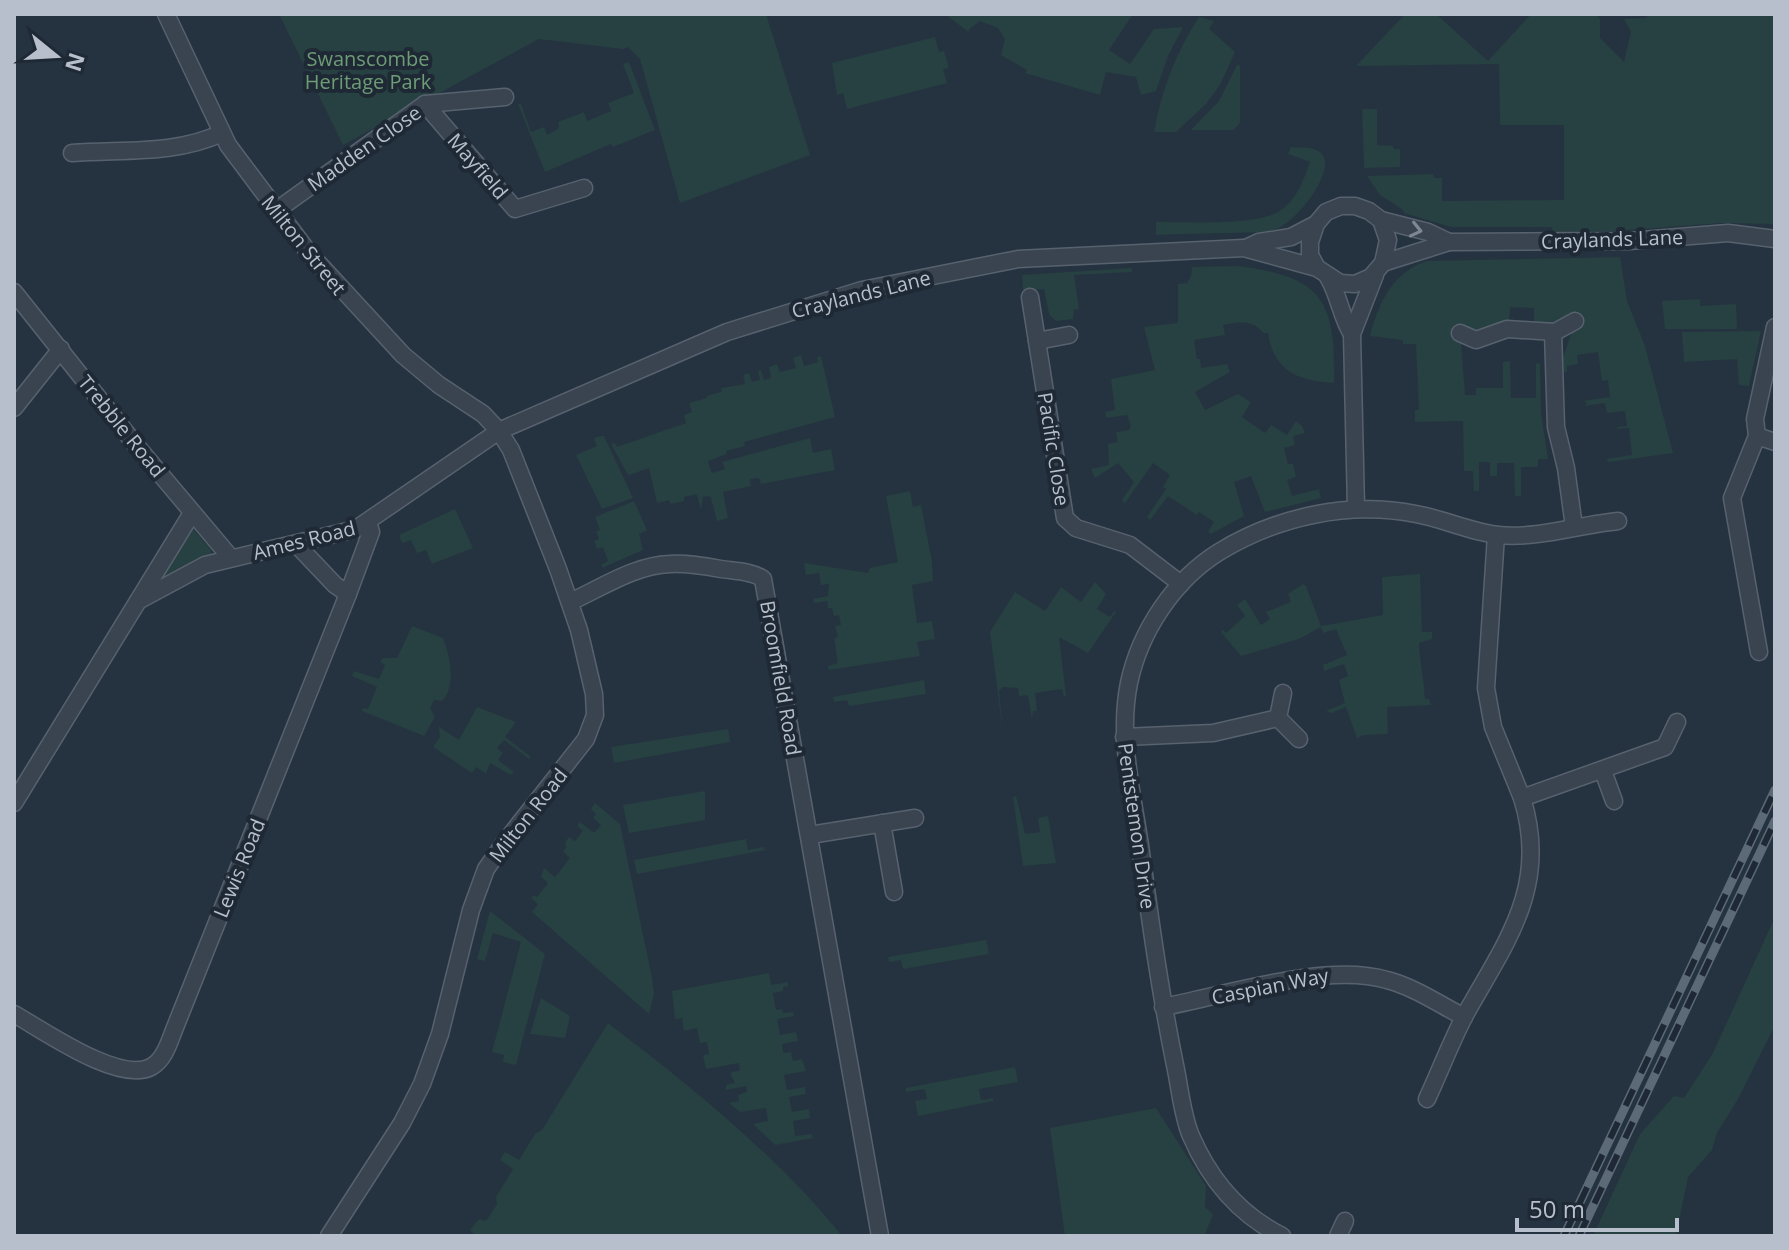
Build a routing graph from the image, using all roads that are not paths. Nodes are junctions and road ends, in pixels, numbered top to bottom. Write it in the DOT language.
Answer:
graph roads {
  1 [pos="166,14"];
  2 [pos="505,97"];
  3 [pos="425,104"];
  4 [pos="222,133"];
  5 [pos="72,153"];
  6 [pos="584,188"];
  7 [pos="277,210"];
  8 [pos="1381,220"];
  9 [pos="1316,224"];
  10 [pos="1775,239"];
  11 [pos="1449,242"];
  12 [pos="1244,248"];
  13 [pos="1380,267"];
  14 [pos="1323,272"];
  15 [pos="14,292"];
  16 [pos="1030,297"];
  17 [pos="1575,321"];
  18 [pos="1775,327"];
  19 [pos="1553,332"];
  20 [pos="1460,333"];
  21 [pos="1352,334"];
  22 [pos="1069,335"];
  23 [pos="1037,341"];
  24 [pos="61,349"];
  25 [pos="14,408"];
  26 [pos="499,431"];
  27 [pos="1757,436"];
  28 [pos="1775,442"];
  29 [pos="1356,508"];
  30 [pos="192,513"];
  31 [pos="1618,521"];
  32 [pos="368,522"];
  33 [pos="1574,527"];
  34 [pos="1496,535"];
  35 [pos="296,544"];
  36 [pos="231,558"];
  37 [pos="1181,584"];
  38 [pos="348,594"];
  39 [pos="138,601"];
  40 [pos="570,602"];
  41 [pos="1759,652"];
  42 [pos="1283,693"];
  43 [pos="1278,718"];
  44 [pos="1677,722"];
  45 [pos="1124,737"];
  46 [pos="1299,739"];
  47 [pos="1603,771"];
  48 [pos="1522,798"];
  49 [pos="1614,801"];
  50 [pos="14,803"];
  51 [pos="915,818"];
  52 [pos="882,823"];
  53 [pos="810,835"];
  54 [pos="894,892"];
  55 [pos="1163,1007"];
  56 [pos="14,1014"];
  57 [pos="1464,1017"];
  58 [pos="1427,1099"];
  59 [pos="329,1236"];
  60 [pos="880,1236"];
  61 [pos="1282,1236"];
  1 -- 4 [label="street, Milton Street"];
  2 -- 3 [label="street, Madden Close"];
  3 -- 6 [label="street, Mayfield"];
  3 -- 7 [label="street, Madden Close"];
  4 -- 5 [label="street"];
  4 -- 7 [label="street, Milton Street"];
  7 -- 26 [label="street, Milton Street"];
  8 -- 9 [label="street, Craylands Lane"];
  8 -- 11 [label="street, Craylands Lane, one-way"];
  8 -- 13 [label="street"];
  9 -- 12 [label="street, Craylands Lane"];
  9 -- 14 [label="street"];
  10 -- 11 [label="street, Craylands Lane"];
  11 -- 13 [label="street, Craylands Lane"];
  12 -- 14 [label="street, Craylands Lane"];
  12 -- 26 [label="street, Craylands Lane"];
  13 -- 14 [label="street, Craylands Lane"];
  13 -- 21 [label="street"];
  14 -- 21 [label="street"];
  15 -- 24 [label="street, Trebble Road"];
  16 -- 23 [label="street, Pacific Close"];
  17 -- 19 [label="street"];
  18 -- 27 [label="street"];
  19 -- 20 [label="street"];
  19 -- 33 [label="street"];
  21 -- 29 [label="street"];
  22 -- 23 [label="street"];
  23 -- 37 [label="street, Pacific Close"];
  24 -- 25 [label="street"];
  24 -- 30 [label="street, Trebble Road"];
  26 -- 32 [label="street, Ames Road"];
  26 -- 40 [label="street, Milton Road"];
  27 -- 28 [label="street"];
  27 -- 41 [label="street"];
  29 -- 34 [label="street"];
  29 -- 37 [label="street, Pentstemon Drive"];
  30 -- 36 [label="street, Trebble Road"];
  30 -- 39 [label="street, Ames Road"];
  31 -- 33 [label="street"];
  32 -- 35 [label="street, Ames Road"];
  32 -- 38 [label="street, Lewis Road"];
  33 -- 34 [label="street"];
  34 -- 48 [label="street"];
  35 -- 36 [label="street, Ames Road"];
  35 -- 38 [label="street"];
  36 -- 39 [label="street, Ames Road"];
  37 -- 45 [label="street, Pentstemon Drive"];
  38 -- 56 [label="street, Lewis Road"];
  39 -- 50 [label="street, Ames Road"];
  40 -- 53 [label="street, Broomfield Road"];
  40 -- 59 [label="street, Milton Road"];
  42 -- 43 [label="street"];
  43 -- 45 [label="street"];
  43 -- 46 [label="street"];
  44 -- 47 [label="street"];
  45 -- 55 [label="street, Pentstemon Drive"];
  47 -- 48 [label="street"];
  47 -- 49 [label="street"];
  48 -- 57 [label="street"];
  51 -- 52 [label="street"];
  52 -- 53 [label="street"];
  52 -- 54 [label="street"];
  53 -- 60 [label="street, Broomfield Road"];
  55 -- 57 [label="street, Caspian Way"];
  55 -- 61 [label="street, Pentstemon Drive"];
  57 -- 58 [label="street"];
}
